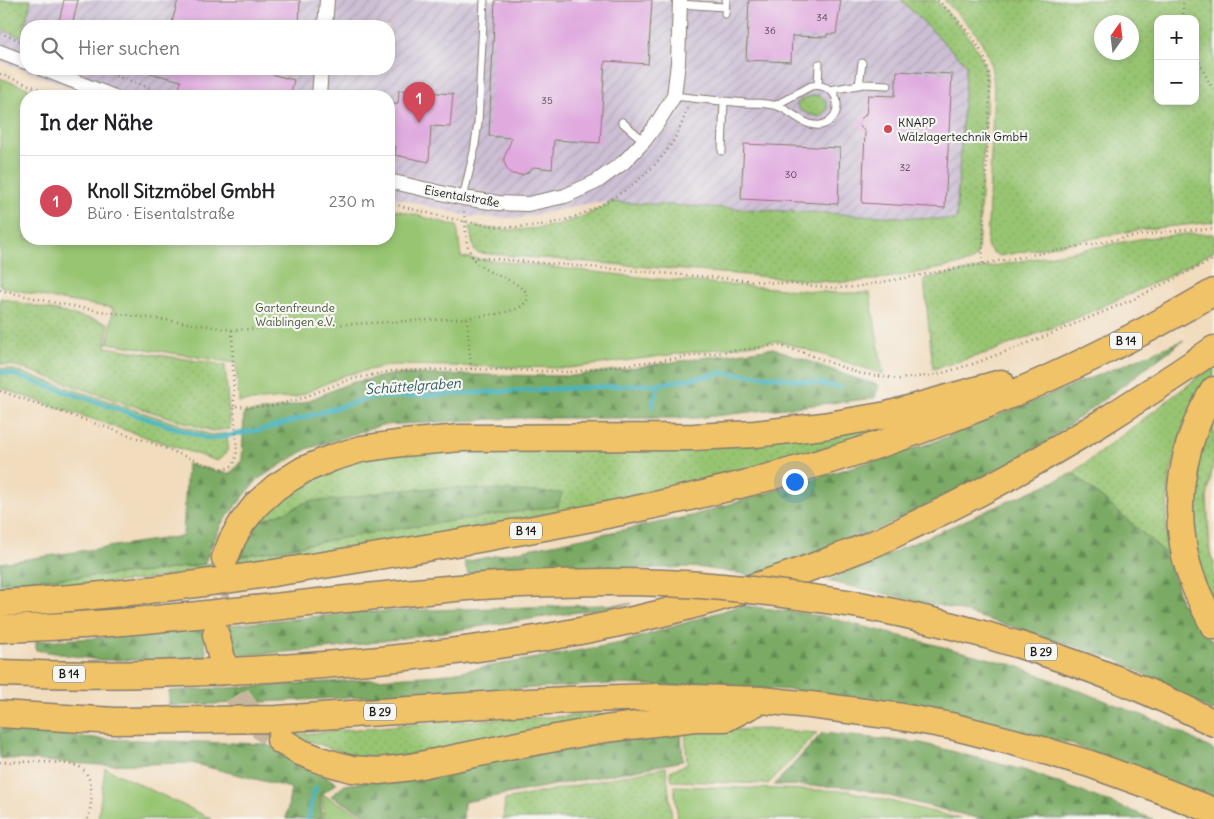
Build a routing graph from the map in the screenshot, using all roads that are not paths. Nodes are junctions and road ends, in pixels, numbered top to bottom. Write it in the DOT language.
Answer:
graph roads {
  1 [pos="327,0"];
  2 [pos="484,0"];
  3 [pos="680,2"];
  4 [pos="725,7"];
  5 [pos="325,20"];
  6 [pos="0,52"];
  7 [pos="20,60"];
  8 [pos="862,63"];
  9 [pos="819,64"];
  10 [pos="58,75"];
  11 [pos="321,75"];
  12 [pos="818,85"];
  13 [pos="859,85"];
  14 [pos="888,85"];
  15 [pos="97,90"];
  16 [pos="319,90"];
  17 [pos="830,90"];
  18 [pos="674,96"];
  19 [pos="724,101"];
  20 [pos="776,105"];
  21 [pos="622,122"];
  22 [pos="644,141"];
  23 [pos="722,151"];
  24 [pos="395,182"];
  25 [pos="463,198"];
  26 [pos="1214,292"];
  27 [pos="1214,349"];
  28 [pos="1035,384"];
  29 [pos="1214,390"];
  30 [pos="224,558"];
  31 [pos="0,603"];
  32 [pos="1214,626"];
  33 [pos="0,629"];
  34 [pos="0,673"];
  35 [pos="761,700"];
  36 [pos="0,714"];
  37 [pos="1214,723"];
  38 [pos="280,740"];
  39 [pos="1214,811"];
  1 -- 5 [label="street"];
  2 -- 25 [label="lane"];
  3 -- 4 [label="lane"];
  3 -- 18 [label="street, Eisentalstraße"];
  6 -- 7 [label="street"];
  8 -- 13 [label="lane"];
  9 -- 12 [label="lane"];
  10 -- 15 [label="street"];
  11 -- 16 [label="street"];
  12 -- 17 [label="lane"];
  12 -- 20 [label="lane"];
  13 -- 14 [label="lane"];
  13 -- 17 [label="lane"];
  17 -- 20 [label="lane"];
  18 -- 19 [label="lane"];
  18 -- 22 [label="street, Eisentalstraße"];
  19 -- 20 [label="lane"];
  19 -- 23 [label="lane"];
  21 -- 22 [label="lane"];
  22 -- 25 [label="street, Eisentalstraße"];
  24 -- 25 [label="street, Eisentalstraße"];
  26 -- 28 [label="highway, B 14"];
  27 -- 34 [label="highway, B 14"];
  28 -- 30 [label="highway"];
  28 -- 31 [label="highway, B 14"];
  29 -- 32 [label="highway"];
  33 -- 37 [label="highway, B 29, bridge"];
  35 -- 36 [label="highway, B 29"];
  35 -- 38 [label="highway"];
  35 -- 39 [label="highway, B 29"];
}
